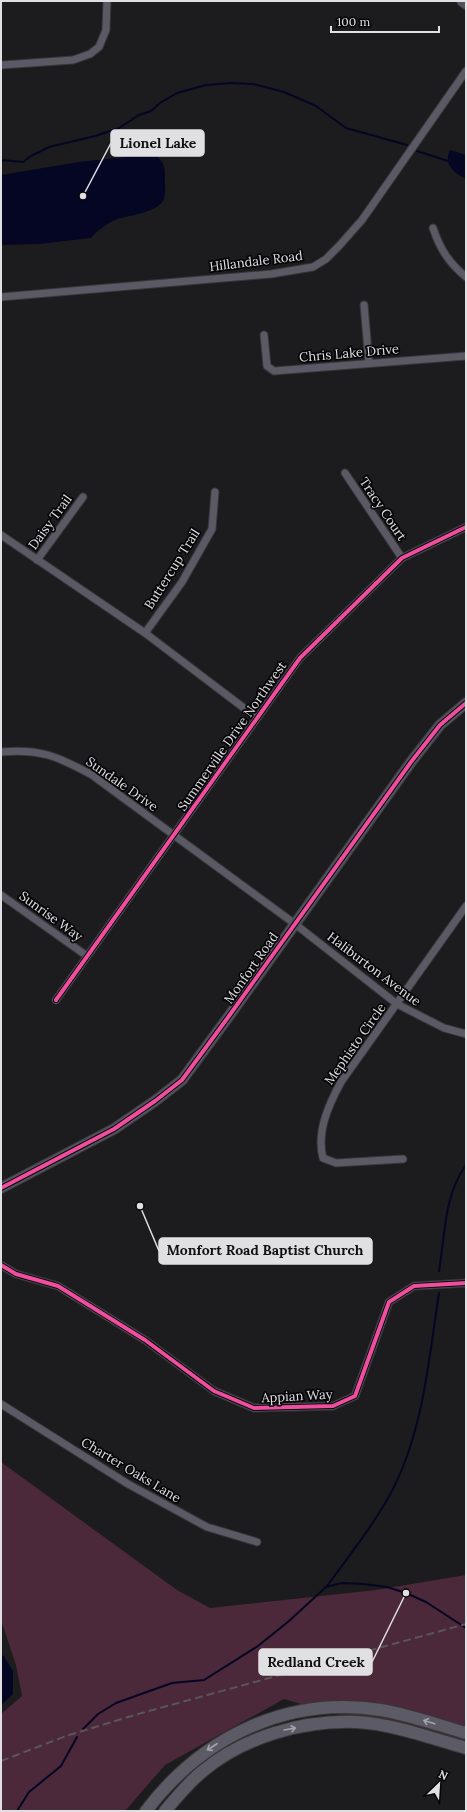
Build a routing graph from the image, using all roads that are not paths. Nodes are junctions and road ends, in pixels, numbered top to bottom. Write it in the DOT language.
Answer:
graph roads {
  1 [pos="107,1"];
  2 [pos="462,1"];
  3 [pos="466,4"];
  4 [pos="2,65"];
  5 [pos="466,71"];
  6 [pos="433,228"];
  7 [pos="466,277"];
  8 [pos="1,297"];
  9 [pos="364,305"];
  10 [pos="264,336"];
  11 [pos="466,356"];
  12 [pos="369,363"];
  13 [pos="345,473"];
  14 [pos="214,492"];
  15 [pos="83,497"];
  16 [pos="466,528"];
  17 [pos="1,535"];
  18 [pos="402,558"];
  19 [pos="37,560"];
  20 [pos="145,633"];
  21 [pos="466,702"];
  22 [pos="257,718"];
  23 [pos="1,752"];
  24 [pos="174,836"];
  25 [pos="1,895"];
  26 [pos="466,906"];
  27 [pos="295,924"];
  28 [pos="87,956"];
  29 [pos="56,1000"];
  30 [pos="397,1004"];
  31 [pos="466,1034"];
  32 [pos="403,1159"];
  33 [pos="1,1188"];
  34 [pos="1,1265"];
  35 [pos="466,1283"];
  36 [pos="1,1404"];
  37 [pos="256,1542"];
  38 [pos="246,1728"];
  39 [pos="466,1733"];
  40 [pos="253,1742"];
  41 [pos="466,1748"];
  42 [pos="146,1811"];
  43 [pos="165,1811"];
  1 -- 4 [label="street"];
  2 -- 3 [label="street"];
  5 -- 8 [label="street, Hillandale Road"];
  6 -- 7 [label="street"];
  9 -- 12 [label="street"];
  10 -- 12 [label="street, Chris Lake Drive"];
  11 -- 12 [label="street, Chris Lake Drive"];
  13 -- 18 [label="street, Tracy Court"];
  14 -- 20 [label="street, Buttercup Trail"];
  15 -- 19 [label="street, Daisy Trail"];
  16 -- 18 [label="street, Summerville Drive Northwest"];
  17 -- 19 [label="street"];
  18 -- 22 [label="street, Summerville Drive Northwest"];
  19 -- 20 [label="street"];
  20 -- 22 [label="street"];
  21 -- 27 [label="street, Monfort Road"];
  22 -- 24 [label="street, Summerville Drive Northwest"];
  23 -- 24 [label="street, Sundale Drive"];
  24 -- 27 [label="street, Sundale Drive"];
  24 -- 28 [label="street, Summerville Drive Northwest"];
  25 -- 28 [label="street, Sunrise Way"];
  26 -- 30 [label="street, Mephisto Circle"];
  27 -- 30 [label="street, Haliburton Avenue"];
  27 -- 33 [label="street, Monfort Road"];
  28 -- 29 [label="street, Summerville Drive Northwest"];
  30 -- 31 [label="street, Haliburton Avenue"];
  30 -- 32 [label="street, Mephisto Circle"];
  34 -- 35 [label="street, Appian Way"];
  36 -- 37 [label="street, Charter Oaks Lane"];
  39 -- 38 [label="main road, one-way"];
  38 -- 40 [label="main road"];
  38 -- 42 [label="main road, one-way"];
  40 -- 41 [label="main road, one-way"];
  40 -- 43 [label="main road"];
}
